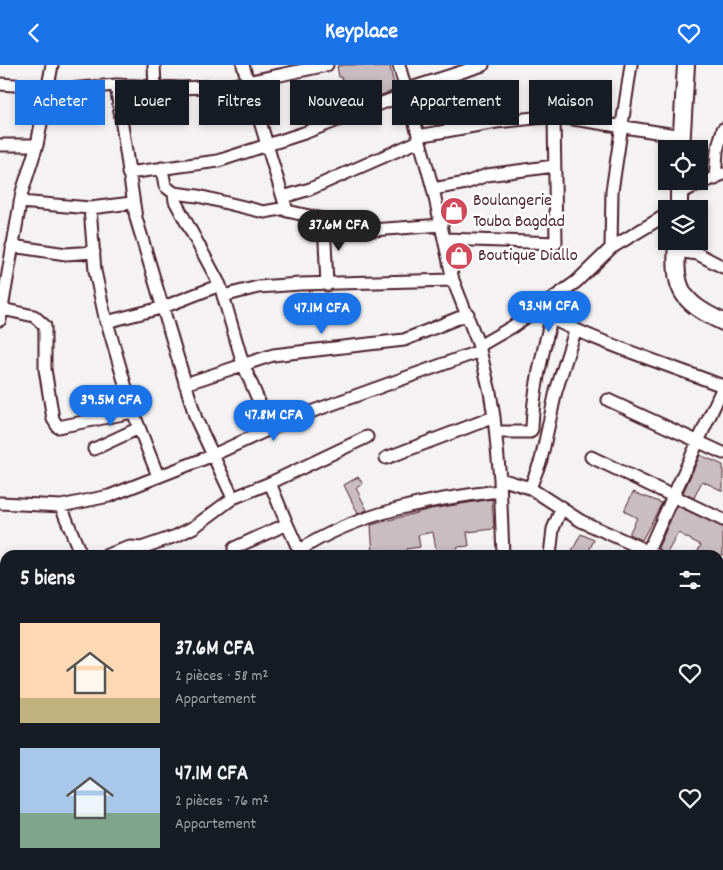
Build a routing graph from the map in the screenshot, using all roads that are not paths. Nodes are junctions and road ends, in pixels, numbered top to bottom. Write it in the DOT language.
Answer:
graph roads {
  1 [pos="52,65"];
  2 [pos="154,65"];
  3 [pos="243,65"];
  4 [pos="327,65"];
  5 [pos="399,65"];
  6 [pos="484,65"];
  7 [pos="631,65"];
  8 [pos="686,65"];
  9 [pos="304,67"];
  10 [pos="49,80"];
  11 [pos="155,80"];
  12 [pos="247,80"];
  13 [pos="255,80"];
  14 [pos="403,80"];
  15 [pos="441,80"];
  16 [pos="0,84"];
  17 [pos="15,85"];
  18 [pos="392,98"];
  19 [pos="529,119"];
  20 [pos="41,125"];
  21 [pos="121,125"];
  22 [pos="260,125"];
  23 [pos="414,125"];
  24 [pos="554,125"];
  25 [pos="612,125"];
  26 [pos="622,126"];
  27 [pos="723,129"];
  28 [pos="418,139"];
  29 [pos="674,140"];
  30 [pos="682,140"];
  31 [pos="0,145"];
  32 [pos="37,145"];
  33 [pos="266,145"];
  34 [pos="554,166"];
  35 [pos="162,168"];
  36 [pos="128,173"];
  37 [pos="719,176"];
  38 [pos="433,189"];
  39 [pos="174,193"];
  40 [pos="679,200"];
  41 [pos="20,202"];
  42 [pos="284,202"];
  43 [pos="132,203"];
  44 [pos="90,208"];
  45 [pos="658,215"];
  46 [pos="324,220"];
  47 [pos="442,225"];
  48 [pos="445,239"];
  49 [pos="12,247"];
  50 [pos="611,248"];
  51 [pos="677,250"];
  52 [pos="686,250"];
  53 [pos="94,253"];
  54 [pos="0,254"];
  55 [pos="723,267"];
  56 [pos="453,280"];
  57 [pos="327,285"];
  58 [pos="222,291"];
  59 [pos="2,294"];
  60 [pos="161,308"];
  61 [pos="536,311"];
  62 [pos="468,314"];
  63 [pos="1,315"];
  64 [pos="551,319"];
  65 [pos="107,322"];
  66 [pos="723,322"];
  67 [pos="575,331"];
  68 [pos="480,348"];
  69 [pos="243,364"];
  70 [pos="185,384"];
  71 [pos="723,387"];
  72 [pos="608,400"];
  73 [pos="133,412"];
  74 [pos="494,417"];
  75 [pos="139,428"];
  76 [pos="270,430"];
  77 [pos="496,432"];
  78 [pos="368,437"];
  79 [pos="698,441"];
  80 [pos="94,449"];
  81 [pos="723,453"];
  82 [pos="211,456"];
  83 [pos="591,457"];
  84 [pos="386,458"];
  85 [pos="158,476"];
  86 [pos="500,479"];
  87 [pos="270,483"];
  88 [pos="530,488"];
  89 [pos="500,491"];
  90 [pos="672,498"];
  91 [pos="233,499"];
  92 [pos="0,503"];
  93 [pos="61,506"];
  94 [pos="562,507"];
  95 [pos="723,520"];
  96 [pos="287,524"];
  97 [pos="234,548"];
  98 [pos="79,550"];
  99 [pos="121,550"];
  100 [pos="299,550"];
  101 [pos="304,550"];
  102 [pos="503,550"];
  103 [pos="551,550"];
  104 [pos="645,550"];
  105 [pos="653,550"];
  1 -- 10 [label="street"];
  2 -- 11 [label="street"];
  3 -- 12 [label="street"];
  4 -- 9 [label="street"];
  5 -- 14 [label="street"];
  6 -- 15 [label="street"];
  7 -- 26 [label="street"];
  8 -- 30 [label="street"];
  9 -- 13 [label="street"];
  16 -- 17 [label="street"];
  18 -- 33 [label="street"];
  19 -- 28 [label="street"];
  20 -- 32 [label="street"];
  21 -- 36 [label="street"];
  22 -- 33 [label="street"];
  23 -- 28 [label="street"];
  24 -- 34 [label="street"];
  25 -- 26 [label="street"];
  26 -- 29 [label="street"];
  26 -- 50 [label="street"];
  27 -- 37 [label="street"];
  28 -- 38 [label="street"];
  28 -- 42 [label="street"];
  31 -- 32 [label="street"];
  32 -- 41 [label="street"];
  33 -- 35 [label="street"];
  33 -- 42 [label="street"];
  34 -- 38 [label="street"];
  34 -- 48 [label="street"];
  35 -- 36 [label="street"];
  35 -- 39 [label="street"];
  36 -- 43 [label="street"];
  37 -- 40 [label="street"];
  38 -- 47 [label="street"];
  39 -- 42 [label="street"];
  39 -- 58 [label="street"];
  41 -- 44 [label="street"];
  41 -- 49 [label="street"];
  42 -- 46 [label="street"];
  43 -- 44 [label="street"];
  43 -- 60 [label="street"];
  44 -- 53 [label="street"];
  45 -- 50 [label="street"];
  46 -- 47 [label="street"];
  46 -- 57 [label="street"];
  47 -- 48 [label="street"];
  48 -- 56 [label="street"];
  49 -- 53 [label="street"];
  49 -- 54 [label="street"];
  49 -- 59 [label="street"];
  50 -- 61 [label="street"];
  51 -- 66 [label="street"];
  52 -- 55 [label="street"];
  53 -- 65 [label="street"];
  56 -- 57 [label="street"];
  56 -- 62 [label="street"];
  57 -- 58 [label="street"];
  58 -- 60 [label="street"];
  58 -- 69 [label="street"];
  59 -- 63 [label="street"];
  60 -- 65 [label="street"];
  60 -- 70 [label="street"];
  61 -- 64 [label="street"];
  61 -- 68 [label="street"];
  62 -- 68 [label="street"];
  62 -- 69 [label="street"];
  63 -- 73 [label="street"];
  64 -- 67 [label="street"];
  64 -- 77 [label="street"];
  65 -- 73 [label="street"];
  67 -- 71 [label="street"];
  67 -- 88 [label="street"];
  68 -- 74 [label="street"];
  68 -- 76 [label="street"];
  69 -- 70 [label="street"];
  69 -- 76 [label="street"];
  70 -- 82 [label="street"];
  71 -- 79 [label="street"];
  72 -- 79 [label="street"];
  73 -- 75 [label="street"];
  74 -- 77 [label="street"];
  74 -- 84 [label="street"];
  75 -- 80 [label="street"];
  75 -- 85 [label="street"];
  76 -- 82 [label="street"];
  77 -- 86 [label="street"];
  78 -- 87 [label="street"];
  79 -- 81 [label="street"];
  79 -- 90 [label="street"];
  82 -- 85 [label="street"];
  82 -- 91 [label="street"];
  83 -- 90 [label="street"];
  85 -- 93 [label="street"];
  86 -- 88 [label="street"];
  86 -- 89 [label="street"];
  87 -- 91 [label="street"];
  87 -- 96 [label="street"];
  88 -- 94 [label="street"];
  89 -- 101 [label="street"];
  89 -- 102 [label="street"];
  90 -- 95 [label="street"];
  90 -- 105 [label="street"];
  91 -- 99 [label="street"];
  92 -- 93 [label="street"];
  93 -- 98 [label="street"];
  94 -- 103 [label="street"];
  94 -- 104 [label="street"];
  96 -- 97 [label="street"];
  96 -- 100 [label="street"];
}
